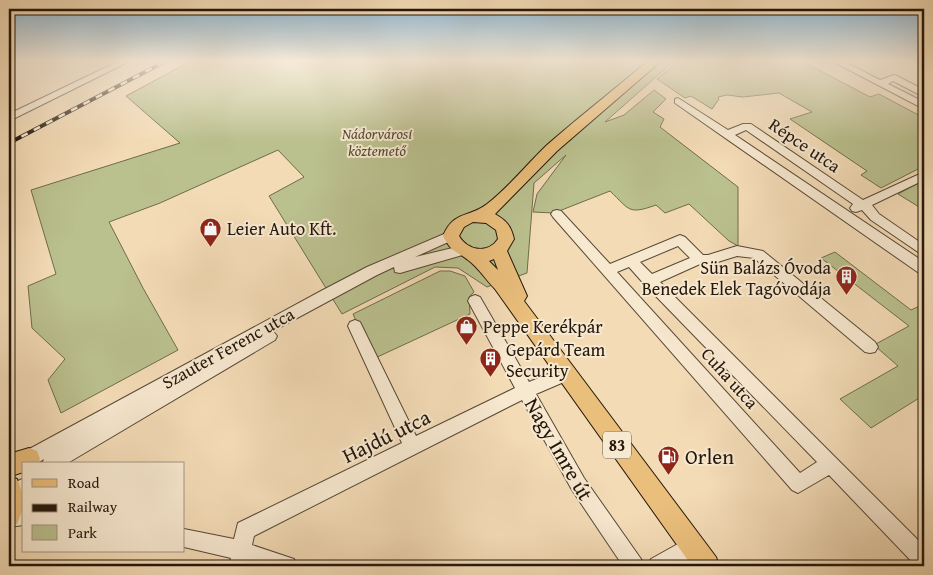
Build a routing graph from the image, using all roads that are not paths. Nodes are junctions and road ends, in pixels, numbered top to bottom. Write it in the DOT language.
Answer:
graph roads {
  1 [pos="71,88"];
  2 [pos="623,88"];
  3 [pos="890,88"];
  4 [pos="912,88"];
  5 [pos="924,94"];
  6 [pos="678,101"];
  7 [pos="924,106"];
  8 [pos="9,118"];
  9 [pos="725,135"];
  10 [pos="924,176"];
  11 [pos="520,180"];
  12 [pos="863,205"];
  13 [pos="557,214"];
  14 [pos="844,214"];
  15 [pos="481,217"];
  16 [pos="501,225"];
  17 [pos="451,236"];
  18 [pos="498,250"];
  19 [pos="924,251"];
  20 [pos="467,253"];
  21 [pos="699,259"];
  22 [pos="631,261"];
  23 [pos="924,269"];
  24 [pos="607,271"];
  25 [pos="650,281"];
  26 [pos="475,302"];
  27 [pos="529,322"];
  28 [pos="355,326"];
  29 [pos="870,347"];
  30 [pos="565,374"];
  31 [pos="526,391"];
  32 [pos="413,448"];
  33 [pos="19,462"];
  34 [pos="54,462"];
  35 [pos="830,464"];
  36 [pos="9,469"];
  37 [pos="185,538"];
  38 [pos="692,546"];
  39 [pos="241,559"];
  40 [pos="924,560"];
  41 [pos="287,566"];
  42 [pos="634,566"];
  43 [pos="658,566"];
  44 [pos="707,566"];
  1 -- 8 [label="street"];
  2 -- 11 [label="main road"];
  3 -- 7 [label="street"];
  4 -- 5 [label="street"];
  6 -- 9 [label="street, Répce utca"];
  9 -- 12 [label="street, Répce utca"];
  9 -- 14 [label="street, Répce utca"];
  10 -- 12 [label="street"];
  11 -- 15 [label="main road"];
  11 -- 16 [label="main road"];
  12 -- 14 [label="street"];
  12 -- 19 [label="street, Répce utca"];
  13 -- 24 [label="street, Cuha utca"];
  14 -- 23 [label="street, Répce utca"];
  15 -- 16 [label="main road"];
  15 -- 17 [label="main road"];
  16 -- 18 [label="main road"];
  17 -- 20 [label="main road, 83"];
  17 -- 33 [label="street, Szauter Ferenc utca"];
  18 -- 20 [label="main road"];
  18 -- 27 [label="main road, 83"];
  20 -- 27 [label="main road, 83"];
  20 -- 34 [label="street, Szauter Ferenc utca"];
  21 -- 22 [label="street"];
  21 -- 25 [label="street"];
  21 -- 29 [label="street"];
  22 -- 24 [label="street"];
  22 -- 25 [label="street, Cuha utca"];
  24 -- 35 [label="street, Cuha utca"];
  25 -- 35 [label="street, Cuha utca"];
  26 -- 31 [label="street, Nagy Imre út"];
  27 -- 30 [label="main road, 83"];
  28 -- 32 [label="street"];
  30 -- 31 [label="street, Hajdú utca"];
  30 -- 38 [label="main road, 83"];
  31 -- 32 [label="street, Hajdú utca"];
  31 -- 42 [label="street, Nagy Imre út"];
  32 -- 39 [label="street, Hajdú utca"];
  33 -- 36 [label="street, Szauter Ferenc utca"];
  35 -- 40 [label="street, Cuha utca"];
  37 -- 39 [label="street"];
  38 -- 43 [label="street"];
  38 -- 44 [label="main road, 83"];
  39 -- 41 [label="street"];
}
